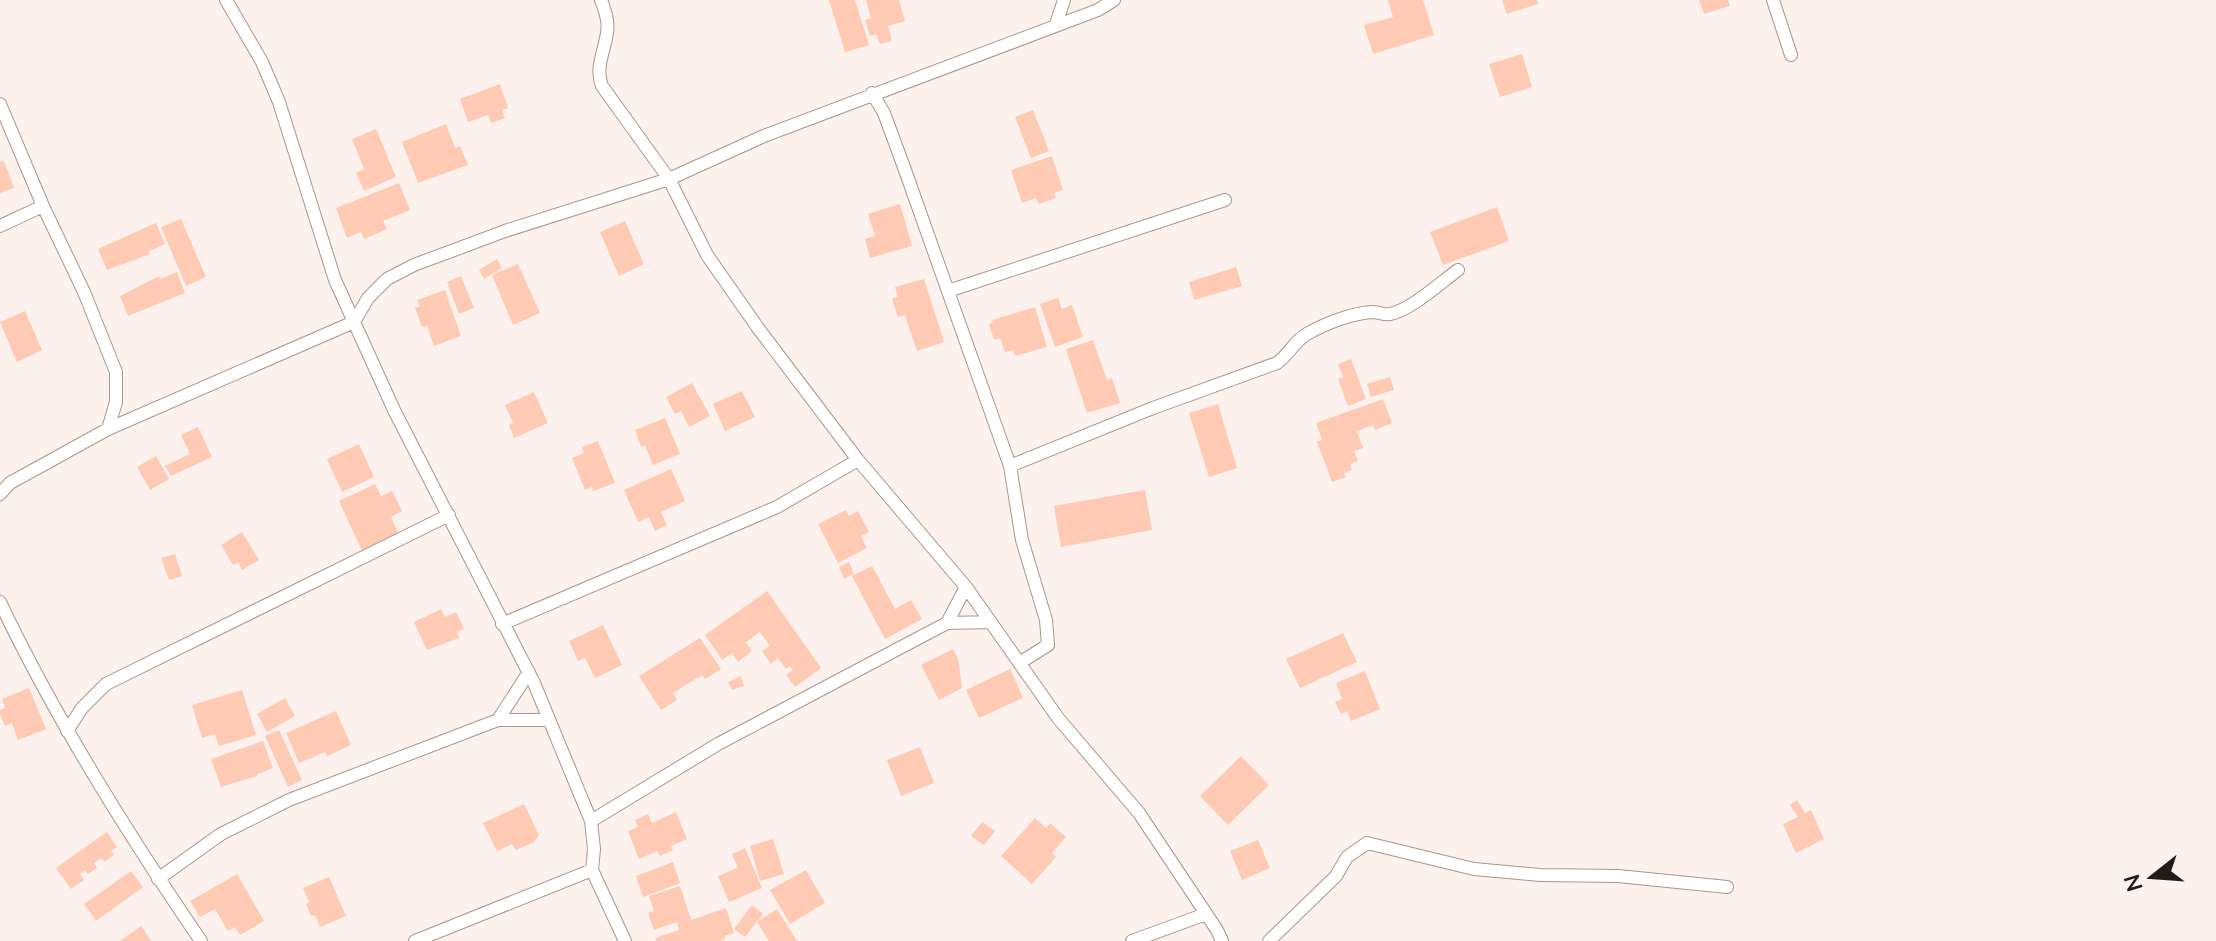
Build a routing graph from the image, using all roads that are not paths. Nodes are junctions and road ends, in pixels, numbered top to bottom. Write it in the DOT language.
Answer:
graph roads {
  1 [pos="226,0"];
  2 [pos="601,0"];
  3 [pos="1064,0"];
  4 [pos="1114,0"];
  5 [pos="1773,0"];
  6 [pos="1056,24"];
  7 [pos="1791,55"];
  8 [pos="872,93"];
  9 [pos="0,104"];
  10 [pos="669,179"];
  11 [pos="1225,200"];
  12 [pos="43,206"];
  13 [pos="0,226"];
  14 [pos="1458,270"];
  15 [pos="948,291"];
  16 [pos="354,322"];
  17 [pos="108,429"];
  18 [pos="858,460"];
  19 [pos="1010,466"];
  20 [pos="0,494"];
  21 [pos="449,515"];
  22 [pos="966,587"];
  23 [pos="0,602"];
  24 [pos="991,622"];
  25 [pos="947,623"];
  26 [pos="502,624"];
  27 [pos="1021,662"];
  28 [pos="529,672"];
  29 [pos="498,720"];
  30 [pos="549,720"];
  31 [pos="67,731"];
  32 [pos="591,821"];
  33 [pos="592,870"];
  34 [pos="158,879"];
  35 [pos="1727,887"];
  36 [pos="1206,914"];
  37 [pos="201,941"];
  38 [pos="415,941"];
  39 [pos="625,941"];
  40 [pos="1132,941"];
  41 [pos="1222,941"];
  42 [pos="1269,941"];
  1 -- 16 [label="street"];
  2 -- 10 [label="street"];
  3 -- 6 [label="street"];
  4 -- 6 [label="street"];
  5 -- 7 [label="street"];
  6 -- 8 [label="street"];
  8 -- 10 [label="street"];
  8 -- 15 [label="street"];
  9 -- 12 [label="street"];
  10 -- 16 [label="street"];
  10 -- 18 [label="street"];
  11 -- 15 [label="street"];
  12 -- 13 [label="street"];
  12 -- 17 [label="street"];
  14 -- 19 [label="street"];
  15 -- 19 [label="street"];
  16 -- 17 [label="street"];
  16 -- 21 [label="street"];
  17 -- 20 [label="street"];
  18 -- 22 [label="street"];
  18 -- 26 [label="street"];
  19 -- 27 [label="street"];
  21 -- 26 [label="street"];
  21 -- 31 [label="street"];
  22 -- 24 [label="street"];
  22 -- 25 [label="street"];
  23 -- 31 [label="street"];
  24 -- 25 [label="street"];
  24 -- 27 [label="street"];
  25 -- 32 [label="street"];
  26 -- 28 [label="street"];
  27 -- 36 [label="street"];
  28 -- 29 [label="street"];
  28 -- 30 [label="street"];
  29 -- 30 [label="street"];
  29 -- 34 [label="street"];
  30 -- 32 [label="street"];
  31 -- 34 [label="street"];
  32 -- 33 [label="street"];
  33 -- 38 [label="street"];
  33 -- 39 [label="street"];
  34 -- 37 [label="street"];
  35 -- 42 [label="street"];
  36 -- 40 [label="street"];
  36 -- 41 [label="street"];
}
